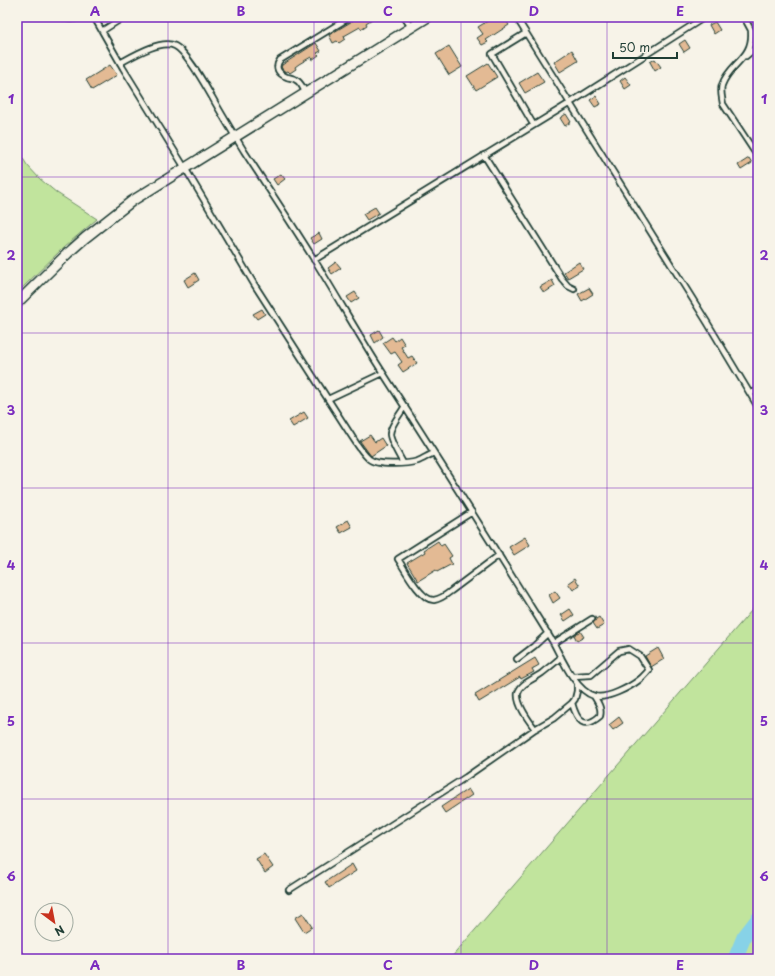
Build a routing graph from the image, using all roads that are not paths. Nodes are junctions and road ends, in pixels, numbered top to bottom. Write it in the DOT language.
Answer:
graph roads {
  1 [pos="63,17"];
  2 [pos="81,17"];
  3 [pos="94,17"];
  4 [pos="124,17"];
  5 [pos="350,17"];
  6 [pos="404,17"];
  7 [pos="428,17"];
  8 [pos="516,17"];
  9 [pos="705,17"];
  10 [pos="744,17"];
  11 [pos="411,27"];
  12 [pos="751,30"];
  13 [pos="102,31"];
  14 [pos="526,33"];
  15 [pos="758,38"];
  16 [pos="758,48"];
  17 [pos="742,59"];
  18 [pos="120,63"];
  19 [pos="306,93"];
  20 [pos="570,103"];
  21 [pos="533,124"];
  22 [pos="236,137"];
  23 [pos="484,155"];
  24 [pos="758,157"];
  25 [pos="185,168"];
  26 [pos="314,260"];
  27 [pos="574,289"];
  28 [pos="17,303"];
  29 [pos="383,373"];
  30 [pos="758,391"];
  31 [pos="750,393"];
  32 [pos="328,399"];
  33 [pos="405,406"];
  34 [pos="758,407"];
  35 [pos="434,453"];
  36 [pos="403,463"];
  37 [pos="472,512"];
  38 [pos="499,555"];
  39 [pos="592,619"];
  40 [pos="548,633"];
  41 [pos="554,643"];
  42 [pos="561,657"];
  43 [pos="517,659"];
  44 [pos="573,676"];
  45 [pos="577,684"];
  46 [pos="594,696"];
  47 [pos="572,704"];
  48 [pos="535,729"];
  49 [pos="289,890"];
  50 [pos="17,952"];
  51 [pos="23,959"];
  1 -- 2 [label="lane"];
  3 -- 13 [label="lane"];
  4 -- 13 [label="lane"];
  5 -- 19 [label="lane"];
  6 -- 11 [label="lane"];
  7 -- 11 [label="street"];
  8 -- 14 [label="lane"];
  9 -- 20 [label="lane"];
  10 -- 12 [label="lane"];
  11 -- 19 [label="street"];
  12 -- 15 [label="lane"];
  12 -- 17 [label="lane"];
  13 -- 18 [label="lane"];
  14 -- 20 [label="lane"];
  14 -- 21 [label="lane"];
  16 -- 17 [label="lane"];
  17 -- 24 [label="lane"];
  18 -- 22 [label="lane"];
  18 -- 25 [label="lane"];
  19 -- 22 [label="street"];
  20 -- 21 [label="lane"];
  20 -- 31 [label="lane"];
  21 -- 23 [label="lane"];
  22 -- 25 [label="street"];
  22 -- 26 [label="lane"];
  23 -- 26 [label="lane"];
  23 -- 27 [label="lane"];
  25 -- 28 [label="street"];
  25 -- 32 [label="lane"];
  26 -- 29 [label="lane"];
  29 -- 32 [label="lane"];
  29 -- 33 [label="lane"];
  30 -- 31 [label="lane"];
  31 -- 34 [label="lane"];
  32 -- 36 [label="lane"];
  33 -- 35 [label="lane"];
  33 -- 36 [label="lane"];
  35 -- 36 [label="lane"];
  35 -- 37 [label="lane"];
  37 -- 38 [label="lane"];
  37 -- 38 [label="lane"];
  38 -- 40 [label="lane"];
  39 -- 41 [label="lane"];
  40 -- 41 [label="lane"];
  40 -- 43 [label="lane"];
  41 -- 42 [label="lane"];
  42 -- 44 [label="lane"];
  42 -- 48 [label="lane"];
  44 -- 45 [label="lane"];
  44 -- 46 [label="lane"];
  45 -- 46 [label="lane"];
  45 -- 47 [label="lane"];
  46 -- 47 [label="lane"];
  47 -- 48 [label="lane"];
  48 -- 49 [label="lane"];
  50 -- 51 [label="lane"];
}
